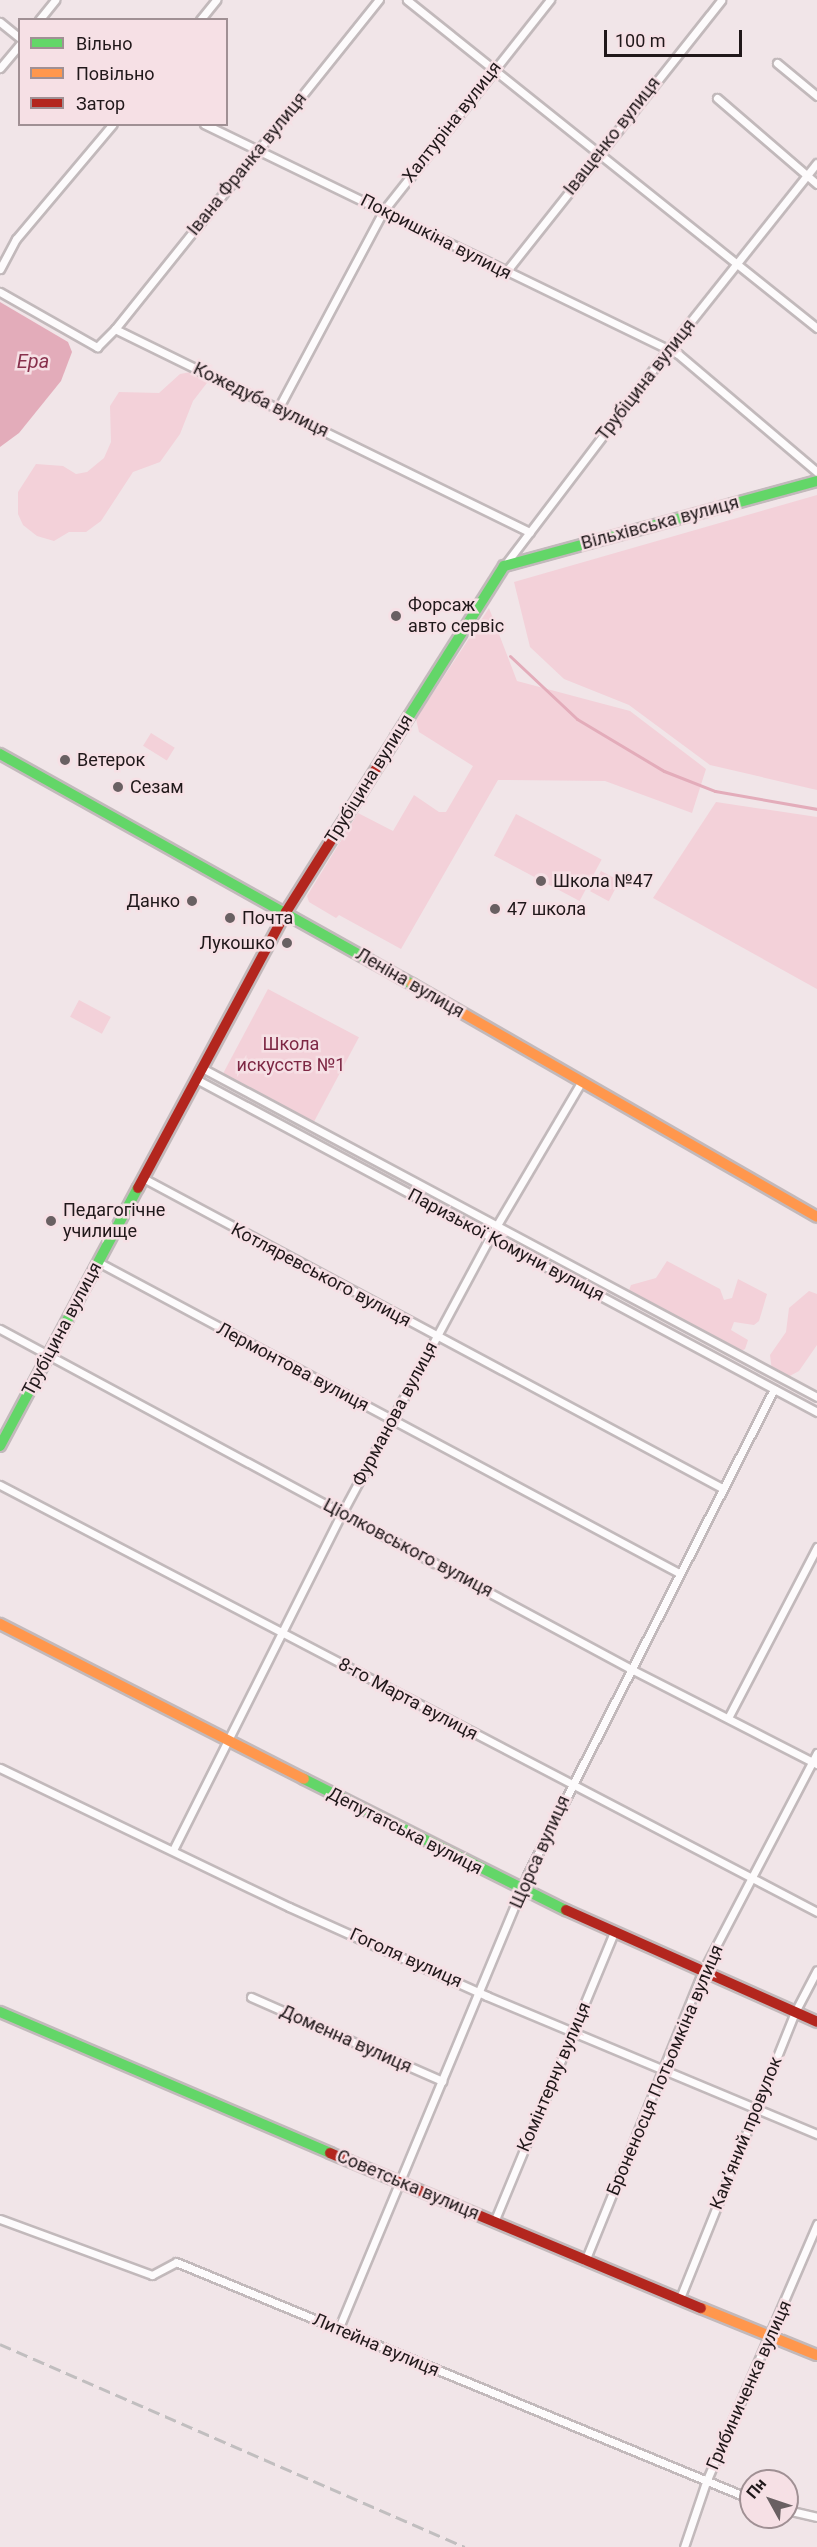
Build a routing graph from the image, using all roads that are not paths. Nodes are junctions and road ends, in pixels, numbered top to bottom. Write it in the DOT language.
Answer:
graph roads {
  1 [pos="55,0"];
  2 [pos="216,0"];
  3 [pos="379,0"];
  4 [pos="407,0"];
  5 [pos="550,0"];
  6 [pos="721,0"];
  7 [pos="41,18"];
  8 [pos="202,18"];
  9 [pos="0,22"];
  10 [pos="18,36"];
  11 [pos="18,46"];
  12 [pos="777,63"];
  13 [pos="0,68"];
  14 [pos="494,69"];
  15 [pos="817,96"];
  16 [pos="717,98"];
  17 [pos="111,126"];
  18 [pos="208,126"];
  19 [pos="257,151"];
  20 [pos="598,153"];
  21 [pos="817,163"];
  22 [pos="807,176"];
  23 [pos="817,184"];
  24 [pos="384,210"];
  25 [pos="738,263"];
  26 [pos="0,269"];
  27 [pos="505,273"];
  28 [pos="0,292"];
  29 [pos="817,328"];
  30 [pos="115,329"];
  31 [pos="668,350"];
  32 [pos="278,409"];
  33 [pos="817,472"];
  34 [pos="817,481"];
  35 [pos="530,532"];
  36 [pos="504,566"];
  37 [pos="0,754"];
  38 [pos="286,912"];
  39 [pos="202,1068"];
  40 [pos="196,1079"];
  41 [pos="582,1081"];
  42 [pos="143,1178"];
  43 [pos="817,1217"];
  44 [pos="497,1226"];
  45 [pos="490,1237"];
  46 [pos="98,1262"];
  47 [pos="0,1329"];
  48 [pos="437,1337"];
  49 [pos="48,1356"];
  50 [pos="774,1389"];
  51 [pos="817,1397"];
  52 [pos="817,1412"];
  53 [pos="392,1421"];
  54 [pos="0,1446"];
  55 [pos="0,1485"];
  56 [pos="722,1488"];
  57 [pos="342,1513"];
  58 [pos="817,1547"];
  59 [pos="679,1573"];
  60 [pos="0,1624"];
  61 [pos="280,1631"];
  62 [pos="629,1668"];
  63 [pos="728,1718"];
  64 [pos="226,1740"];
  65 [pos="817,1753"];
  66 [pos="815,1763"];
  67 [pos="0,1768"];
  68 [pos="571,1784"];
  69 [pos="173,1850"];
  70 [pos="752,1877"];
  71 [pos="521,1890"];
  72 [pos="817,1911"];
  73 [pos="614,1932"];
  74 [pos="817,1970"];
  75 [pos="703,1971"];
  76 [pos="480,1990"];
  77 [pos="251,1997"];
  78 [pos="0,2012"];
  79 [pos="795,2012"];
  80 [pos="817,2022"];
  81 [pos="573,2031"];
  82 [pos="663,2069"];
  83 [pos="441,2081"];
  84 [pos="755,2107"];
  85 [pos="817,2134"];
  86 [pos="400,2182"];
  87 [pos="0,2219"];
  88 [pos="494,2222"];
  89 [pos="817,2224"];
  90 [pos="814,2241"];
  91 [pos="585,2261"];
  92 [pos="680,2298"];
  93 [pos="338,2330"];
  94 [pos="769,2336"];
  95 [pos="817,2355"];
  96 [pos="706,2482"];
  97 [pos="739,2494"];
  98 [pos="799,2513"];
  99 [pos="817,2517"];
  100 [pos="684,2547"];
  1 -- 7 [label="street"];
  2 -- 8 [label="street"];
  3 -- 19 [label="street, Івана Франка вулиця"];
  4 -- 14 [label="street"];
  5 -- 14 [label="street, Халтуріна вулиця"];
  6 -- 20 [label="street, Іващенко вулиця"];
  9 -- 10 [label="street"];
  11 -- 13 [label="street"];
  12 -- 15 [label="street"];
  14 -- 20 [label="street"];
  14 -- 24 [label="street, Халтуріна вулиця"];
  16 -- 22 [label="street"];
  17 -- 26 [label="street"];
  18 -- 19 [label="street, Покришкіна вулиця"];
  19 -- 24 [label="street, Покришкіна вулиця"];
  19 -- 30 [label="street, Івана Франка вулиця"];
  20 -- 25 [label="street"];
  20 -- 27 [label="street, Іващенко вулиця"];
  21 -- 22 [label="street, Трубіцина вулиця"];
  22 -- 23 [label="street"];
  22 -- 25 [label="street, Трубіцина вулиця"];
  24 -- 27 [label="street, Покришкіна вулиця"];
  24 -- 32 [label="street, Халтуріна вулиця"];
  25 -- 29 [label="street"];
  25 -- 31 [label="street, Трубіцина вулиця"];
  27 -- 31 [label="street, Покришкіна вулиця"];
  28 -- 30 [label="street"];
  30 -- 32 [label="street, Кожедуба вулиця"];
  31 -- 33 [label="street, Покришкіна вулиця"];
  31 -- 35 [label="street, Трубіцина вулиця"];
  32 -- 35 [label="street, Кожедуба вулиця"];
  34 -- 36 [label="street, Вільхівська вулиця"];
  35 -- 36 [label="street, Трубіцина вулиця"];
  36 -- 38 [label="street, Трубіцина вулиця"];
  37 -- 38 [label="street, Леніна вулиця"];
  38 -- 39 [label="street, Трубіцина вулиця"];
  38 -- 41 [label="street, Леніна вулиця"];
  39 -- 40 [label="street, Трубіцина вулиця"];
  39 -- 44 [label="street, Паризької Комуни вулиця"];
  40 -- 42 [label="street, Трубіцина вулиця"];
  40 -- 45 [label="street, Паризької Комуни вулиця"];
  41 -- 43 [label="street, Леніна вулиця"];
  41 -- 44 [label="street, Фурманова вулиця"];
  42 -- 46 [label="street, Трубіцина вулиця"];
  42 -- 48 [label="street, Котляревського вулиця"];
  44 -- 45 [label="street, Фурманова вулиця"];
  44 -- 51 [label="street, Паризької Комуни вулиця"];
  45 -- 48 [label="street, Фурманова вулиця"];
  45 -- 50 [label="street, Паризької Комуни вулиця"];
  46 -- 49 [label="street, Трубіцина вулиця"];
  46 -- 53 [label="street, Лермонтова вулиця"];
  47 -- 49 [label="street, Ціолковського вулиця"];
  48 -- 53 [label="street, Фурманова вулиця"];
  48 -- 56 [label="street, Котляревського вулиця"];
  49 -- 54 [label="street, Трубіцина вулиця"];
  49 -- 57 [label="street, Ціолковського вулиця"];
  50 -- 52 [label="street, Паризької Комуни вулиця"];
  50 -- 56 [label="street, Щорса вулиця"];
  53 -- 57 [label="street, Фурманова вулиця"];
  53 -- 59 [label="street, Лермонтова вулиця"];
  55 -- 61 [label="street, 8-го Марта вулиця"];
  56 -- 59 [label="street, Щорса вулиця"];
  57 -- 61 [label="street, Фурманова вулиця"];
  57 -- 62 [label="street, Ціолковського вулиця"];
  58 -- 63 [label="street"];
  59 -- 62 [label="street, Щорса вулиця"];
  60 -- 64 [label="street, Депутатська вулиця"];
  61 -- 64 [label="street, Фурманова вулиця"];
  61 -- 68 [label="street, 8-го Марта вулиця"];
  62 -- 63 [label="street, Ціолковського вулиця"];
  62 -- 68 [label="street, Щорса вулиця"];
  63 -- 66 [label="street, Ціолковського вулиця"];
  64 -- 69 [label="street, Фурманова вулиця"];
  64 -- 71 [label="street, Депутатська вулиця"];
  65 -- 66 [label="street, Броненосця Потьомкіна вулиця"];
  66 -- 70 [label="street, Броненосця Потьомкіна вулиця"];
  67 -- 69 [label="street, Гоголя вулиця"];
  68 -- 70 [label="street, 8-го Марта вулиця"];
  68 -- 71 [label="street, Щорса вулиця"];
  69 -- 76 [label="street, Гоголя вулиця"];
  70 -- 72 [label="street, 8-го Марта вулиця"];
  70 -- 75 [label="street, Броненосця Потьомкіна вулиця"];
  71 -- 73 [label="street, Депутатська вулиця"];
  71 -- 76 [label="street, Щорса вулиця"];
  73 -- 75 [label="street, Депутатська вулиця"];
  73 -- 81 [label="street, Комінтерну вулиця"];
  74 -- 79 [label="street, Кам’яний провулок"];
  75 -- 79 [label="street, Депутатська вулиця"];
  75 -- 82 [label="street, Броненосця Потьомкіна вулиця"];
  76 -- 81 [label="street, Гоголя вулиця"];
  76 -- 83 [label="street, Щорса вулиця"];
  77 -- 83 [label="street, Доменна вулиця"];
  78 -- 86 [label="street, Советська вулиця"];
  79 -- 80 [label="street, Депутатська вулиця"];
  79 -- 84 [label="street, Кам’яний провулок"];
  81 -- 82 [label="street, Гоголя вулиця"];
  81 -- 88 [label="street, Комінтерну вулиця"];
  82 -- 84 [label="street, Гоголя вулиця"];
  82 -- 91 [label="street, Броненосця Потьомкіна вулиця"];
  83 -- 86 [label="street, Щорса вулиця"];
  84 -- 85 [label="street, Гоголя вулиця"];
  84 -- 92 [label="street, Кам’яний провулок"];
  86 -- 88 [label="street, Советська вулиця"];
  86 -- 93 [label="street, Щорса вулиця"];
  87 -- 93 [label="street, Литейна вулиця"];
  88 -- 91 [label="street, Советська вулиця"];
  89 -- 90 [label="street, Грибиниченка вулиця"];
  90 -- 94 [label="street, Грибиниченка вулиця"];
  91 -- 92 [label="street, Советська вулиця"];
  92 -- 94 [label="street, Советська вулиця"];
  93 -- 96 [label="street, Литейна вулиця"];
  94 -- 95 [label="street, Советська вулиця"];
  94 -- 96 [label="street, Грибиниченка вулиця"];
  96 -- 97 [label="street, Литейна вулиця"];
  96 -- 100 [label="street, Грибиниченка вулиця"];
  98 -- 99 [label="street"];
}
